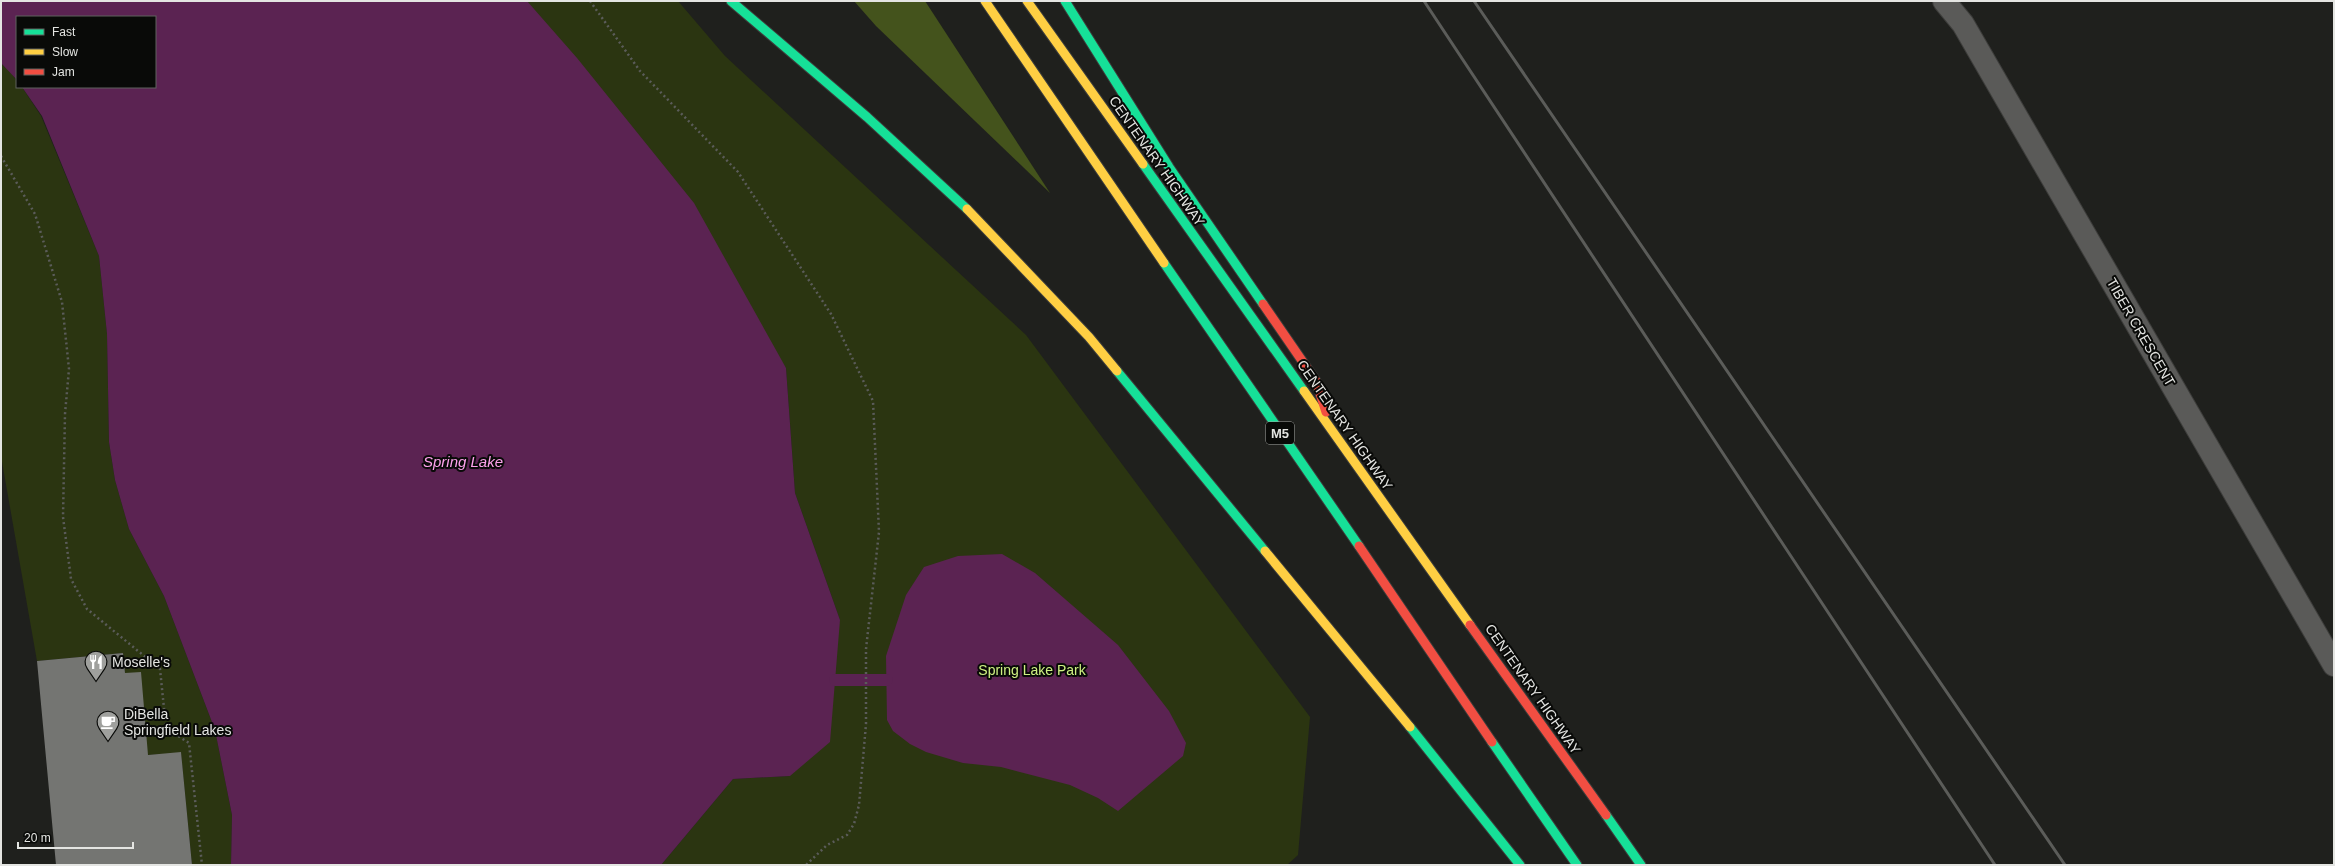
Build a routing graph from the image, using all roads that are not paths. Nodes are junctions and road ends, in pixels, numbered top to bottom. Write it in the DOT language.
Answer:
graph roads {
  1 [pos="731,1"];
  2 [pos="985,1"];
  3 [pos="1027,1"];
  4 [pos="1066,1"];
  5 [pos="1944,1"];
  6 [pos="1333,432"];
  7 [pos="2334,665"];
  8 [pos="1520,865"];
  9 [pos="1577,865"];
  10 [pos="1641,865"];
  1 -- 8 [label="highway"];
  2 -- 9 [label="highway, M5"];
  3 -- 6 [label="highway, CENTENARY HIGHWAY"];
  4 -- 6 [label="highway"];
  5 -- 7 [label="street, TIBER CRESCENT"];
  6 -- 10 [label="highway, CENTENARY HIGHWAY"];
}
